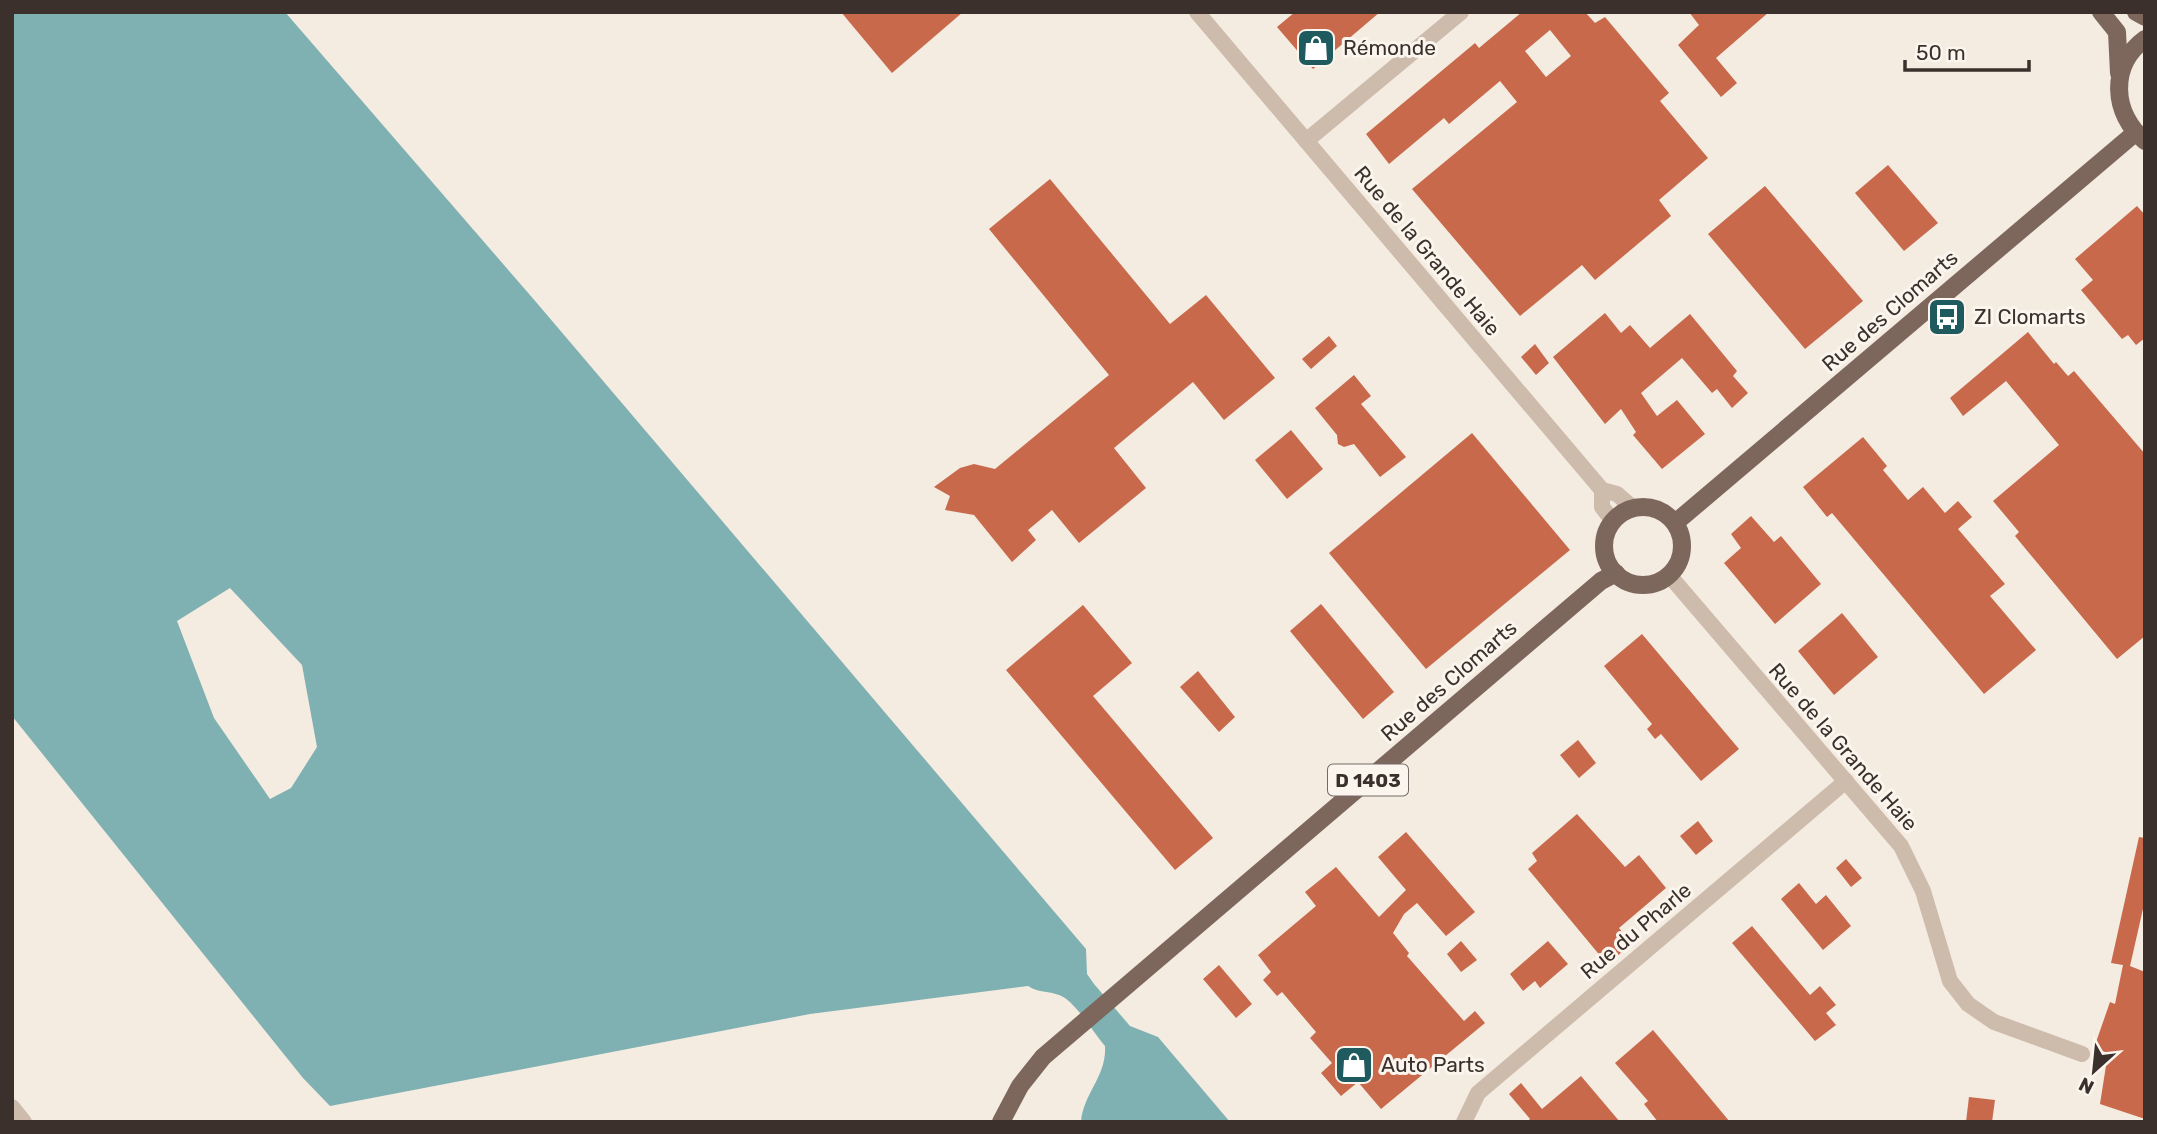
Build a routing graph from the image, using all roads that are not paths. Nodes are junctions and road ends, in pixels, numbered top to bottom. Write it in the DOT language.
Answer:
graph roads {
  1 [pos="1197,12"];
  2 [pos="1461,12"];
  3 [pos="2101,12"];
  4 [pos="2136,12"];
  5 [pos="2145,17"];
  6 [pos="2145,39"];
  7 [pos="2119,78"];
  8 [pos="2140,137"];
  9 [pos="1306,141"];
  10 [pos="1602,490"];
  11 [pos="1633,508"];
  12 [pos="1613,521"];
  13 [pos="1675,523"];
  14 [pos="1616,573"];
  15 [pos="1669,575"];
  16 [pos="1846,781"];
  17 [pos="2082,1054"];
  18 [pos="12,1107"];
  19 [pos="24,1122"];
  20 [pos="1001,1122"];
  21 [pos="1464,1122"];
  1 -- 9 [label="street, Rue de la Grande Haie"];
  2 -- 9 [label="street"];
  3 -- 7 [label="main road"];
  4 -- 5 [label="main road"];
  6 -- 7 [label="main road"];
  7 -- 8 [label="main road"];
  8 -- 13 [label="main road, Rue des Clomarts"];
  9 -- 10 [label="street, Rue de la Grande Haie"];
  10 -- 11 [label="street, Rue de la Grande Haie"];
  10 -- 12 [label="street"];
  11 -- 12 [label="main road"];
  11 -- 13 [label="main road"];
  12 -- 14 [label="main road"];
  13 -- 15 [label="main road"];
  14 -- 15 [label="main road"];
  14 -- 20 [label="main road, Rue des Clomarts / D 1403"];
  15 -- 16 [label="street, Rue de la Grande Haie"];
  16 -- 17 [label="street, Rue de la Grande Haie"];
  16 -- 21 [label="street, Rue du Pharle"];
  18 -- 19 [label="street"];
}
